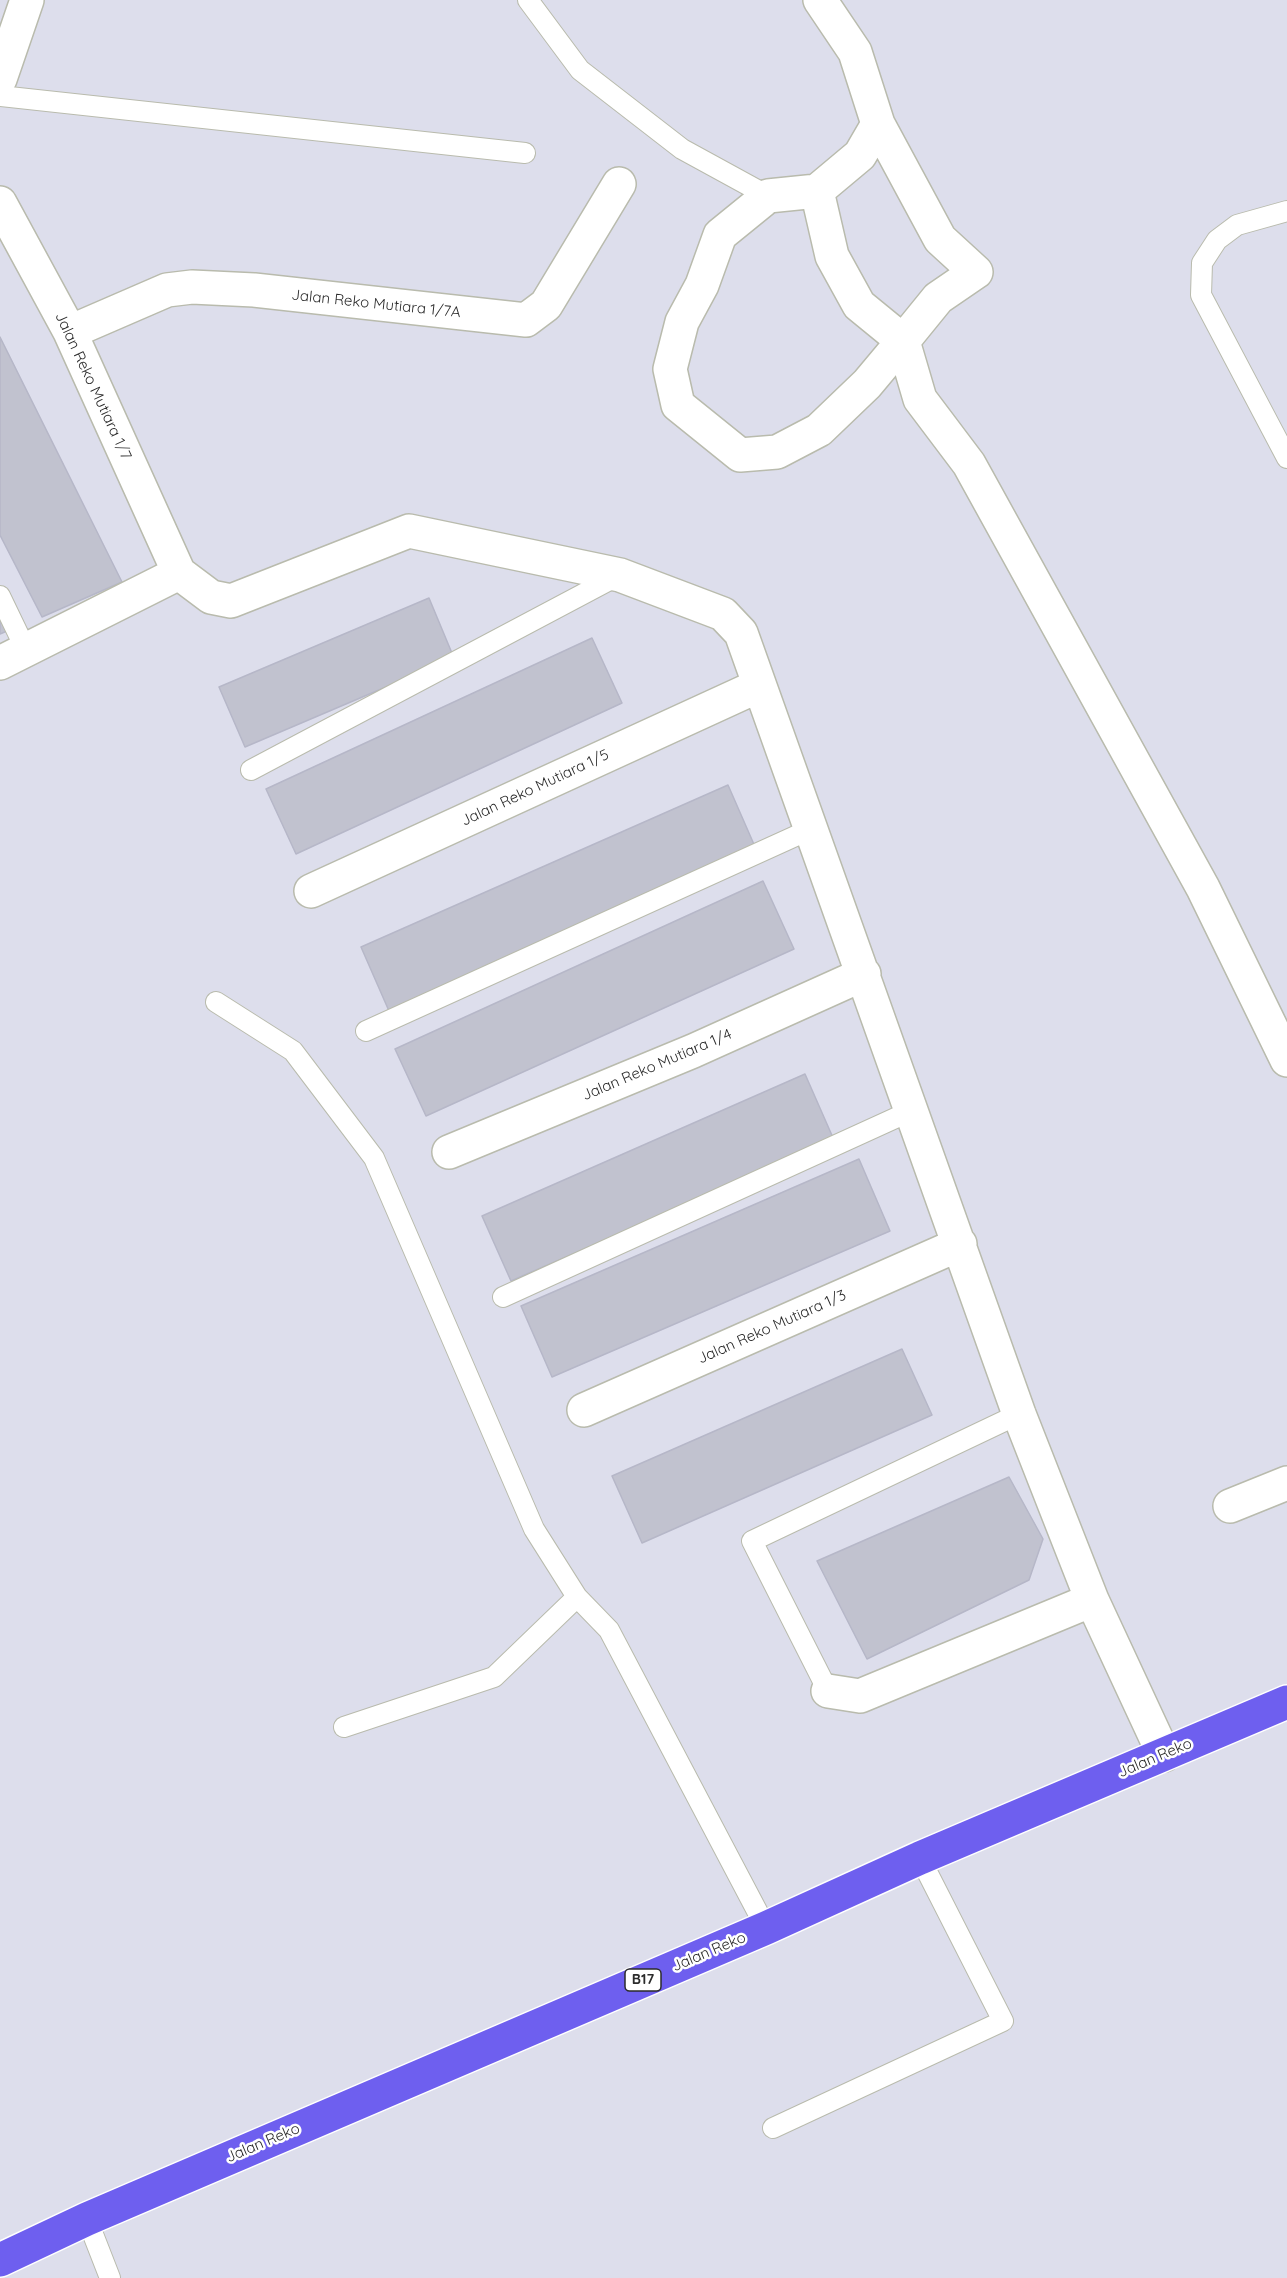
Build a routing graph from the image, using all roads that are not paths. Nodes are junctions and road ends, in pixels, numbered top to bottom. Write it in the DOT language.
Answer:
graph roads {
  1 [pos="27,0"];
  2 [pos="528,0"];
  3 [pos="820,0"];
  4 [pos="0,79"];
  5 [pos="0,96"];
  6 [pos="879,124"];
  7 [pos="525,153"];
  8 [pos="619,184"];
  9 [pos="817,191"];
  10 [pos="768,196"];
  11 [pos="0,203"];
  12 [pos="1287,211"];
  13 [pos="70,332"];
  14 [pos="903,341"];
  15 [pos="1287,458"];
  16 [pos="179,573"];
  17 [pos="620,575"];
  18 [pos="0,596"];
  19 [pos="13,656"];
  20 [pos="759,686"];
  21 [pos="251,770"];
  22 [pos="811,830"];
  23 [pos="311,891"];
  24 [pos="864,974"];
  25 [pos="216,1002"];
  26 [pos="366,1032"];
  27 [pos="1287,1060"];
  28 [pos="913,1110"];
  29 [pos="449,1152"];
  30 [pos="960,1244"];
  31 [pos="503,1297"];
  32 [pos="584,1410"];
  33 [pos="1019,1414"];
  34 [pos="1287,1483"];
  35 [pos="1230,1506"];
  36 [pos="577,1597"];
  37 [pos="1092,1600"];
  38 [pos="828,1690"];
  39 [pos="1287,1701"];
  40 [pos="344,1727"];
  41 [pos="1164,1755"];
  42 [pos="920,1858"];
  43 [pos="766,1928"];
  44 [pos="772,2128"];
  45 [pos="87,2219"];
  46 [pos="0,2260"];
  47 [pos="110,2278"];
  1 -- 4 [label="street"];
  2 -- 10 [label="lane"];
  3 -- 6 [label="street"];
  5 -- 7 [label="lane"];
  6 -- 9 [label="street"];
  6 -- 14 [label="street"];
  8 -- 13 [label="street, Jalan Reko Mutiara 1/7A"];
  9 -- 10 [label="street"];
  9 -- 14 [label="street"];
  10 -- 14 [label="street"];
  11 -- 13 [label="street, Jalan Reko Mutiara 1/7"];
  12 -- 15 [label="lane"];
  13 -- 16 [label="street, Jalan Reko Mutiara 1/7"];
  14 -- 27 [label="street"];
  16 -- 17 [label="street"];
  16 -- 19 [label="street"];
  17 -- 20 [label="street"];
  17 -- 21 [label="lane"];
  18 -- 19 [label="lane"];
  20 -- 22 [label="street"];
  20 -- 23 [label="street, Jalan Reko Mutiara 1/5"];
  22 -- 24 [label="street"];
  22 -- 26 [label="lane"];
  24 -- 28 [label="street"];
  24 -- 29 [label="street, Jalan Reko Mutiara 1/4"];
  25 -- 36 [label="lane"];
  28 -- 30 [label="street"];
  28 -- 31 [label="lane"];
  30 -- 32 [label="street, Jalan Reko Mutiara 1/3"];
  30 -- 33 [label="street"];
  33 -- 37 [label="street"];
  33 -- 38 [label="lane"];
  34 -- 35 [label="street"];
  36 -- 40 [label="lane"];
  36 -- 43 [label="lane"];
  37 -- 38 [label="street"];
  37 -- 41 [label="street"];
  39 -- 41 [label="main road, Jalan Reko / B17"];
  41 -- 42 [label="main road, Jalan Reko / B17"];
  42 -- 43 [label="main road, Jalan Reko / B17"];
  42 -- 44 [label="lane"];
  43 -- 45 [label="main road, Jalan Reko / B17"];
  45 -- 46 [label="main road, Jalan Reko / B17"];
  45 -- 47 [label="lane"];
}
